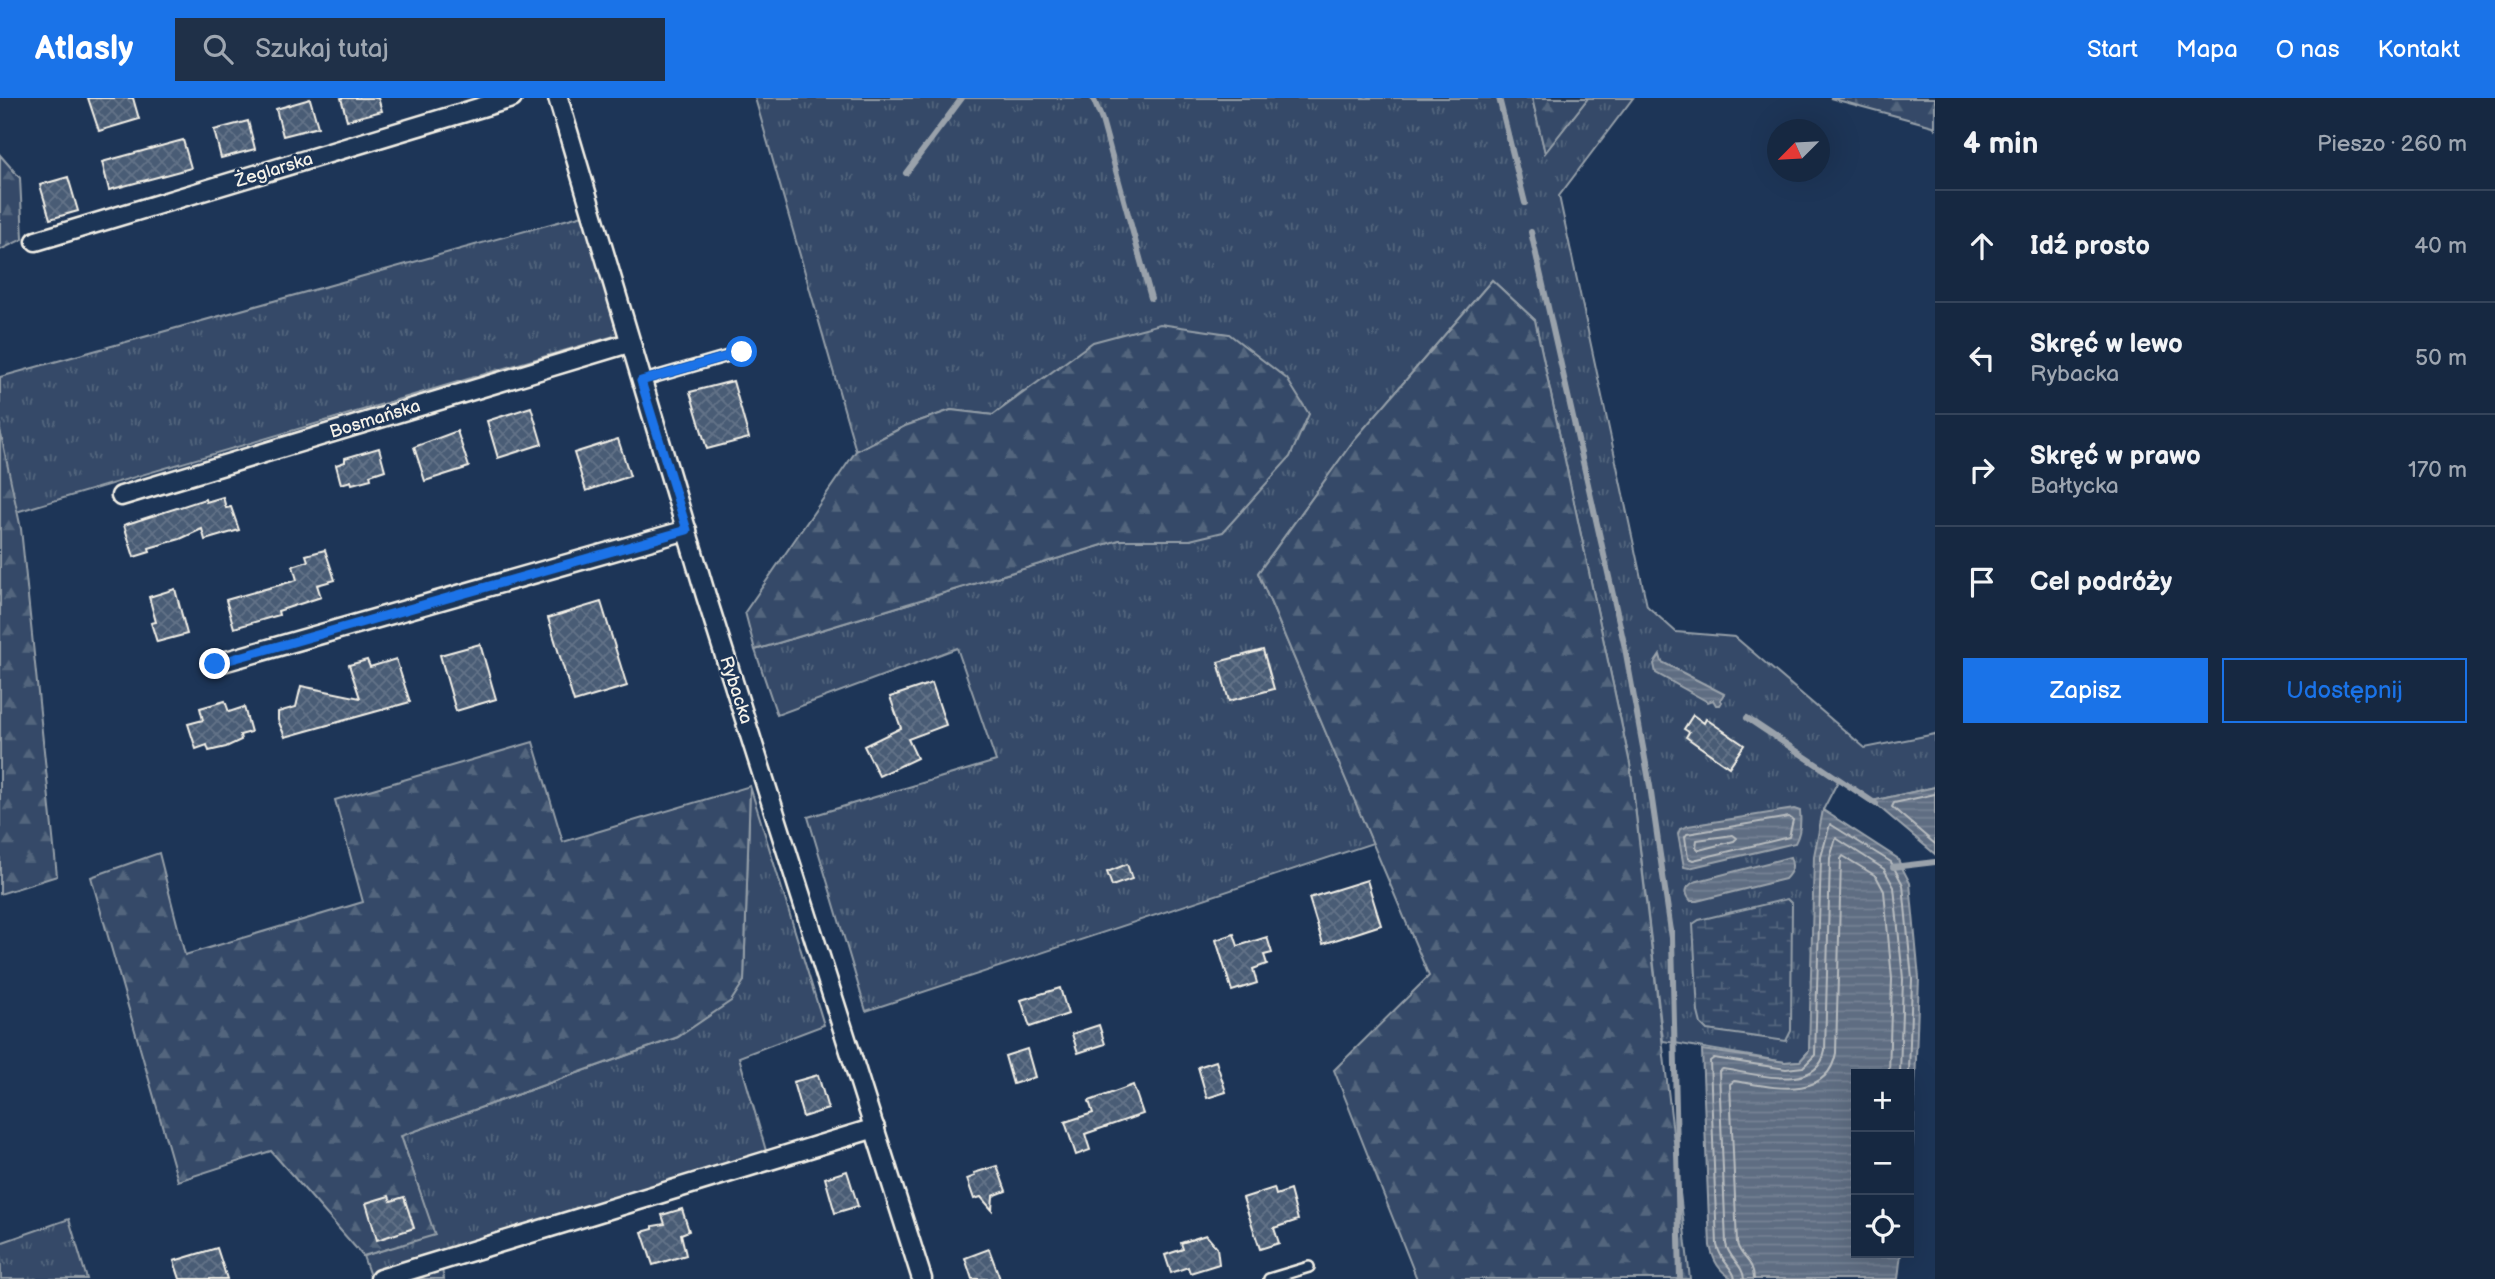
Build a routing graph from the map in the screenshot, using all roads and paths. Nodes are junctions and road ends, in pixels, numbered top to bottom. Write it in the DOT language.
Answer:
graph roads {
  1 [pos="512,98"];
  2 [pos="558,98"];
  3 [pos="36,241"];
  4 [pos="629,343"];
  5 [pos="742,352"];
  6 [pos="641,381"];
  7 [pos="121,496"];
  8 [pos="687,530"];
  9 [pos="215,664"];
  10 [pos="875,1128"];
  11 [pos="1309,1266"];
  12 [pos="380,1279"];
  13 [pos="922,1279"];
  14 [pos="1269,1279"];
  1 -- 3 [label="street, Żeglarska"];
  2 -- 4 [label="street, Rybacka"];
  4 -- 6 [label="street, Rybacka"];
  4 -- 7 [label="street, Bosmańska"];
  5 -- 6 [label="lane"];
  6 -- 8 [label="street, Rybacka"];
  8 -- 9 [label="street"];
  8 -- 10 [label="street, Rybacka"];
  10 -- 12 [label="street"];
  10 -- 13 [label="street, Rybacka"];
  11 -- 14 [label="lane"];
}
